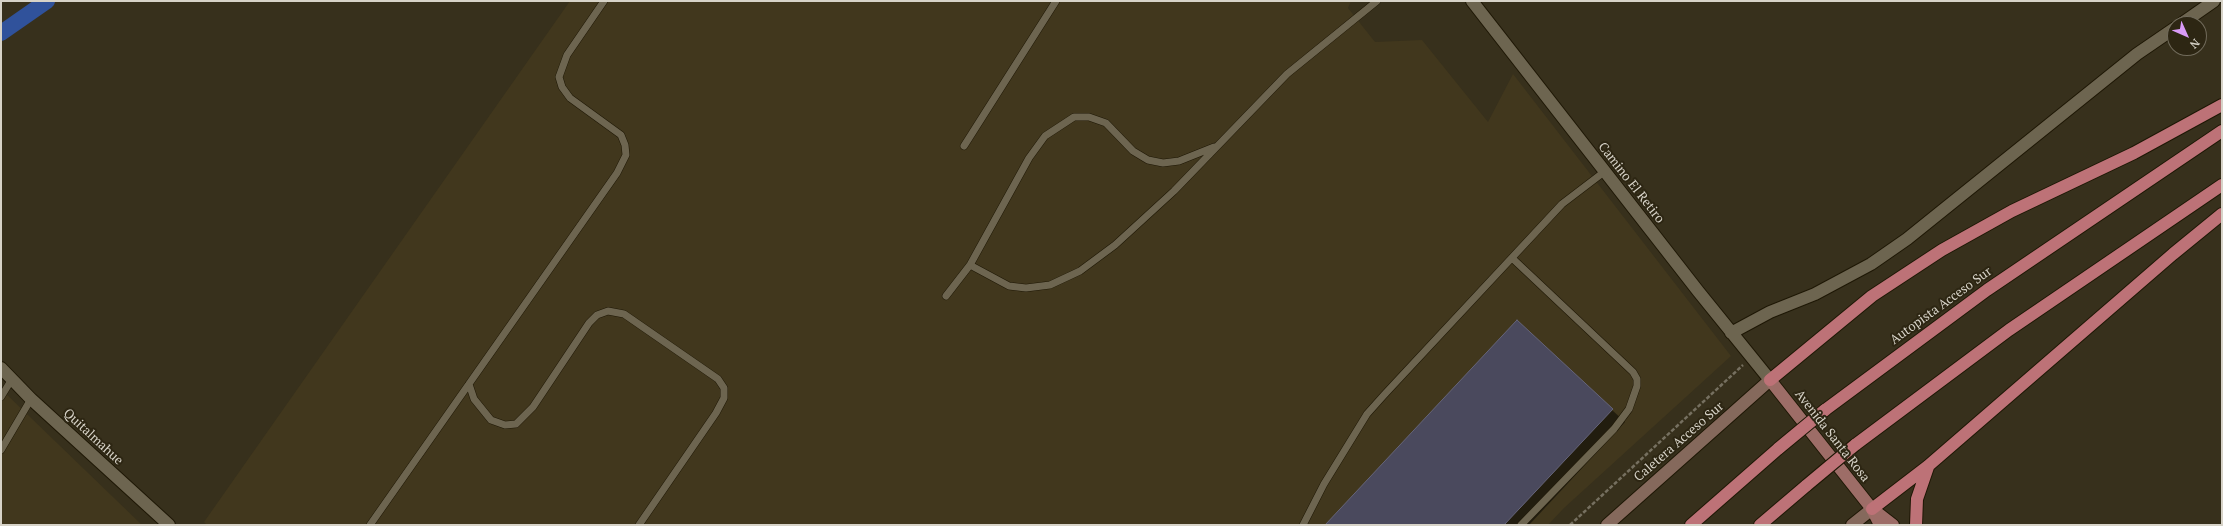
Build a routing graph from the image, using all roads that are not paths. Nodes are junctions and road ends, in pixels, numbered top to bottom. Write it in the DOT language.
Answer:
graph roads {
  1 [pos="604,1"];
  2 [pos="1056,1"];
  3 [pos="1377,1"];
  4 [pos="1472,1"];
  5 [pos="2214,1"];
  6 [pos="2192,16"];
  7 [pos="2167,33"];
  8 [pos="2222,105"];
  9 [pos="2222,131"];
  10 [pos="964,146"];
  11 [pos="1216,146"];
  12 [pos="1604,172"];
  13 [pos="2222,185"];
  14 [pos="2222,214"];
  15 [pos="1512,258"];
  16 [pos="970,265"];
  17 [pos="946,296"];
  18 [pos="1731,333"];
  19 [pos="1,368"];
  20 [pos="12,379"];
  21 [pos="1770,380"];
  22 [pos="469,384"];
  23 [pos="1,397"];
  24 [pos="31,399"];
  25 [pos="1,450"];
  26 [pos="1928,466"];
  27 [pos="1872,509"];
  28 [pos="168,525"];
  29 [pos="370,525"];
  30 [pos="639,525"];
  31 [pos="1303,525"];
  32 [pos="1522,525"];
  33 [pos="1607,525"];
  34 [pos="1691,525"];
  35 [pos="1760,525"];
  36 [pos="1852,525"];
  37 [pos="1880,525"];
  38 [pos="1892,525"];
  39 [pos="1916,525"];
  1 -- 22 [label="lane"];
  2 -- 10 [label="lane"];
  3 -- 11 [label="lane"];
  4 -- 12 [label="street, Camino El Retiro"];
  5 -- 6 [label="street"];
  7 -- 18 [label="street"];
  8 -- 21 [label="highway"];
  9 -- 34 [label="highway, Autopista Acceso Sur, bridge"];
  11 -- 16 [label="lane"];
  11 -- 16 [label="lane"];
  12 -- 15 [label="lane"];
  12 -- 18 [label="street, Camino El Retiro"];
  13 -- 35 [label="highway, bridge"];
  14 -- 26 [label="highway"];
  15 -- 31 [label="lane"];
  15 -- 32 [label="lane"];
  16 -- 17 [label="lane"];
  18 -- 21 [label="street, Camino El Retiro"];
  19 -- 20 [label="street, Quitalmahue"];
  20 -- 23 [label="lane"];
  20 -- 24 [label="street, Quitalmahue"];
  21 -- 27 [label="main road, Avenida Santa Rosa"];
  21 -- 33 [label="main road, Caletera Acceso Sur"];
  22 -- 29 [label="lane"];
  22 -- 30 [label="lane"];
  24 -- 25 [label="lane"];
  24 -- 28 [label="street, Quitalmahue"];
  26 -- 27 [label="highway"];
  26 -- 39 [label="highway"];
  27 -- 36 [label="main road"];
  27 -- 37 [label="main road, Avenida Santa Rosa"];
  27 -- 38 [label="main road, Avenida Santa Rosa"];
}
